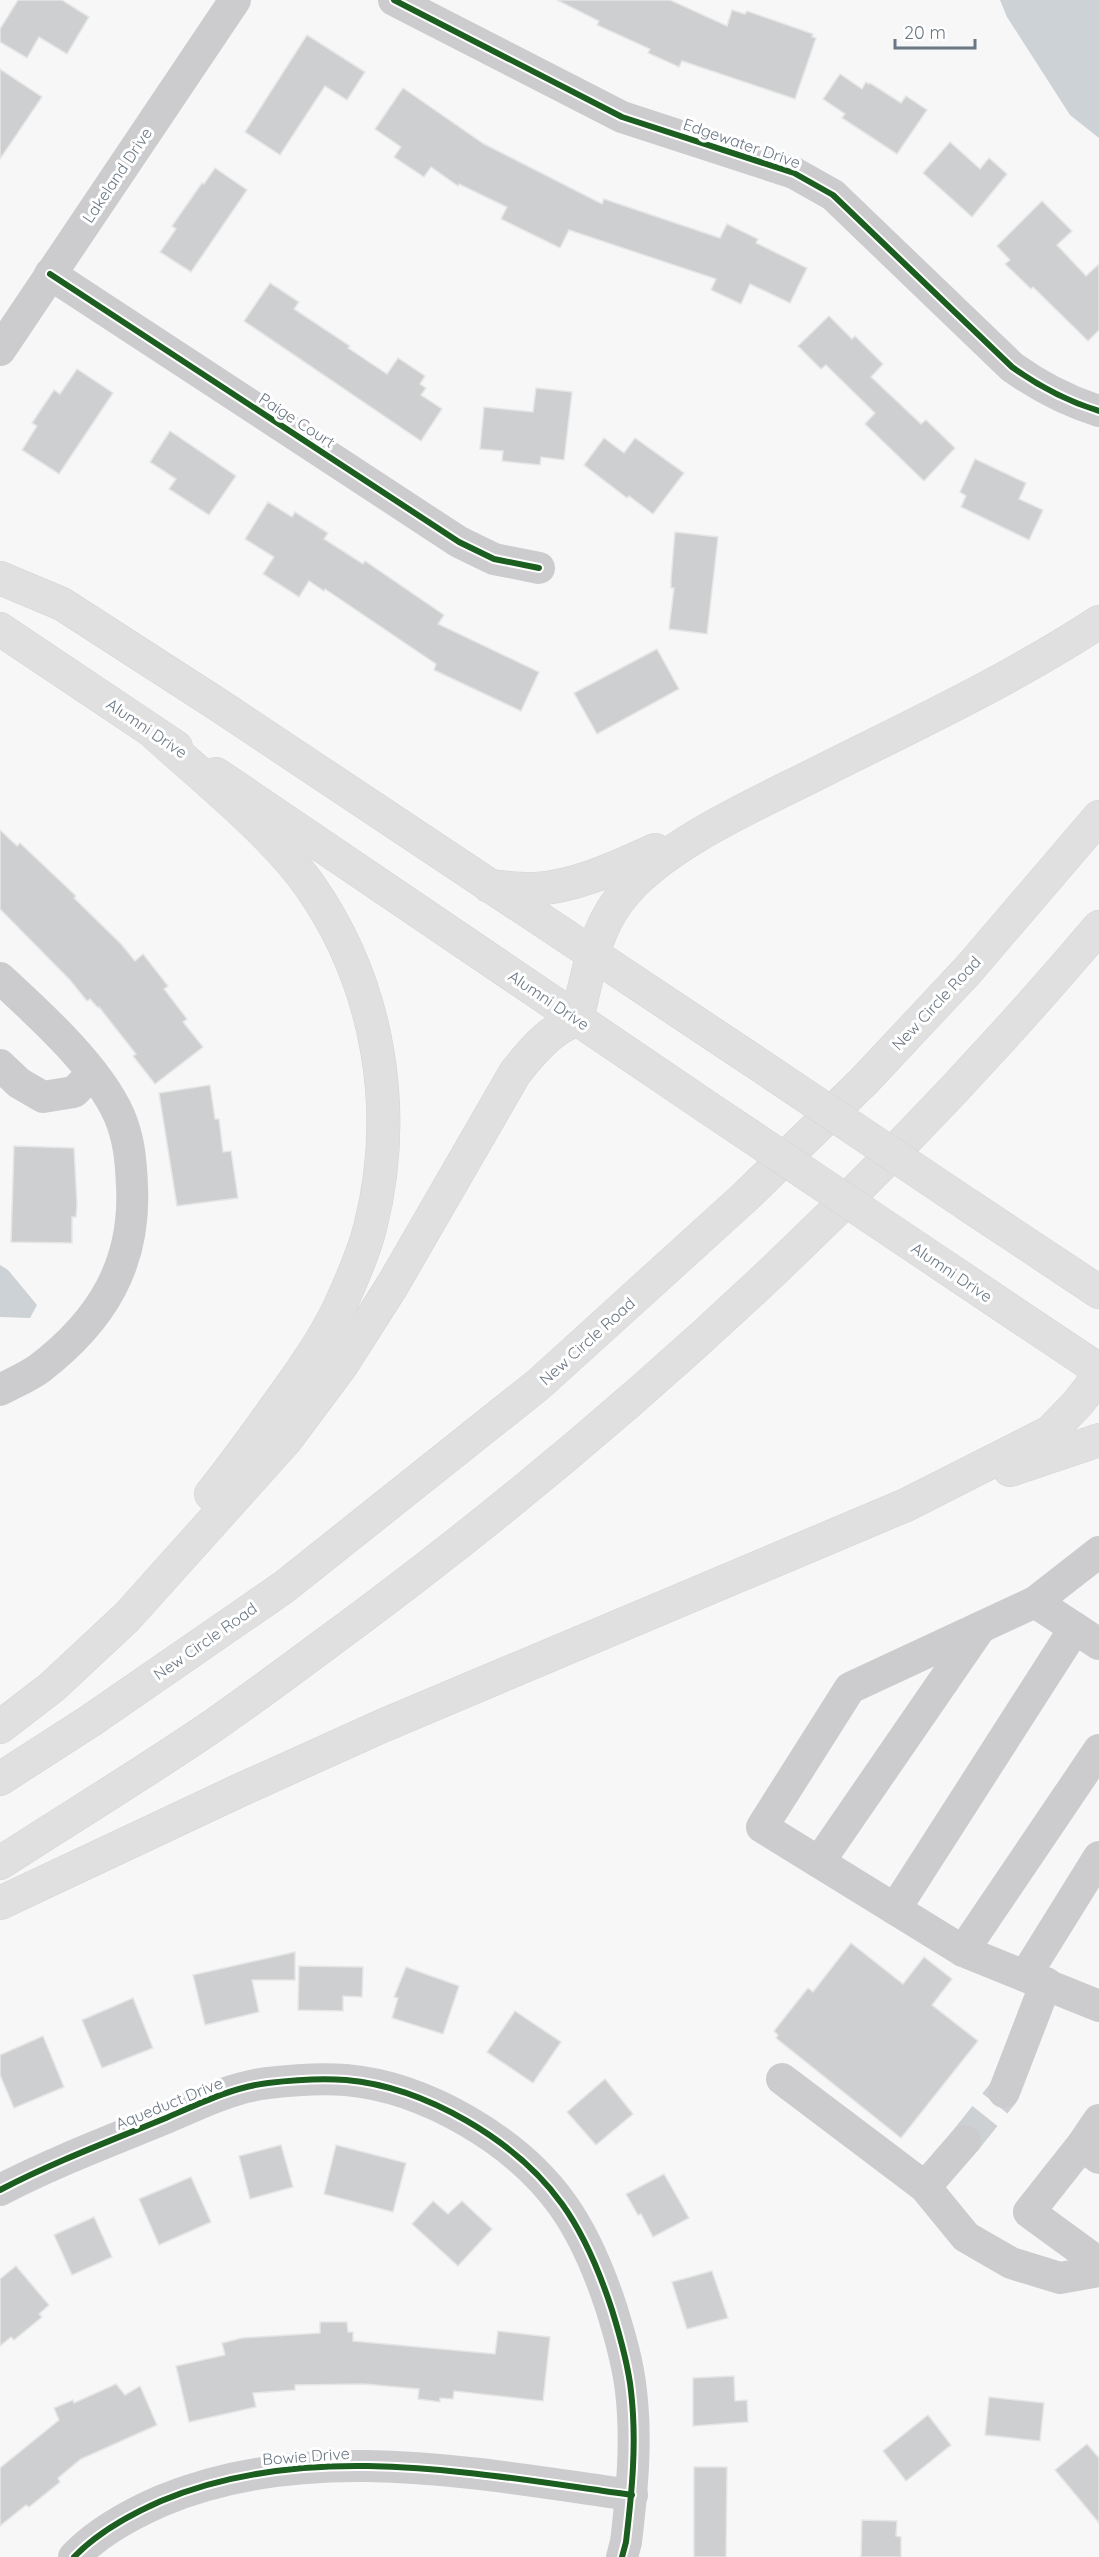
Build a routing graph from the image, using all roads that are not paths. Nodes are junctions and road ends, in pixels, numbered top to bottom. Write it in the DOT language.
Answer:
graph roads {
  1 [pos="235,0"];
  2 [pos="394,0"];
  3 [pos="50,274"];
  4 [pos="0,350"];
  5 [pos="1099,411"];
  6 [pos="539,568"];
  7 [pos="0,578"];
  8 [pos="1099,622"];
  9 [pos="0,629"];
  10 [pos="152,731"];
  11 [pos="1099,817"];
  12 [pos="729,819"];
  13 [pos="489,886"];
  14 [pos="1099,927"];
  15 [pos="594,954"];
  16 [pos="0,978"];
  17 [pos="577,1019"];
  18 [pos="0,1065"];
  19 [pos="92,1074"];
  20 [pos="1099,1292"];
  21 [pos="1099,1370"];
  22 [pos="1099,1376"];
  23 [pos="0,1390"];
  24 [pos="1099,1440"];
  25 [pos="906,1504"];
  26 [pos="1099,1552"];
  27 [pos="1035,1602"];
  28 [pos="981,1627"];
  29 [pos="1087,1636"];
  30 [pos="11,1718"];
  31 [pos="1099,1750"];
  32 [pos="0,1779"];
  33 [pos="1099,1857"];
  34 [pos="819,1862"];
  35 [pos="0,1863"];
  36 [pos="0,1903"];
  37 [pos="895,1909"];
  38 [pos="963,1951"];
  39 [pos="1035,1980"];
  40 [pos="1099,2006"];
  41 [pos="782,2079"];
  42 [pos="1004,2092"];
  43 [pos="965,2140"];
  44 [pos="1093,2141"];
  45 [pos="925,2187"];
  46 [pos="0,2190"];
  47 [pos="1099,2263"];
  48 [pos="1099,2271"];
  49 [pos="632,2495"];
  50 [pos="74,2557"];
  51 [pos="622,2557"];
  1 -- 3 [label="street, Lakeland Drive"];
  2 -- 5 [label="street, Edgewater Drive"];
  3 -- 4 [label="street, Lakeland Drive"];
  3 -- 6 [label="street, Paige Court"];
  7 -- 13 [label="main road"];
  8 -- 12 [label="main road"];
  9 -- 10 [label="main road, Alumni Drive"];
  10 -- 17 [label="main road, Alumni Drive"];
  10 -- 30 [label="main road"];
  11 -- 32 [label="main road, New Circle Road"];
  12 -- 13 [label="main road"];
  12 -- 15 [label="main road"];
  13 -- 15 [label="main road"];
  14 -- 35 [label="main road"];
  15 -- 17 [label="main road"];
  15 -- 20 [label="main road, bridge"];
  16 -- 19 [label="street"];
  17 -- 21 [label="main road, Alumni Drive, bridge"];
  17 -- 30 [label="main road"];
  18 -- 19 [label="street"];
  19 -- 23 [label="street"];
  22 -- 25 [label="main road"];
  24 -- 25 [label="main road"];
  25 -- 36 [label="main road"];
  26 -- 27 [label="street"];
  27 -- 28 [label="street"];
  27 -- 29 [label="street"];
  28 -- 34 [label="street"];
  28 -- 34 [label="street"];
  29 -- 37 [label="street"];
  31 -- 38 [label="street"];
  33 -- 39 [label="street"];
  34 -- 37 [label="street"];
  37 -- 38 [label="street"];
  38 -- 39 [label="street"];
  39 -- 40 [label="street"];
  39 -- 42 [label="street"];
  41 -- 45 [label="street"];
  43 -- 45 [label="street"];
  44 -- 47 [label="street"];
  45 -- 48 [label="street"];
  46 -- 49 [label="street, Aqueduct Drive"];
  49 -- 50 [label="street, Bowie Drive"];
  49 -- 51 [label="street, Aqueduct Drive"];
}
